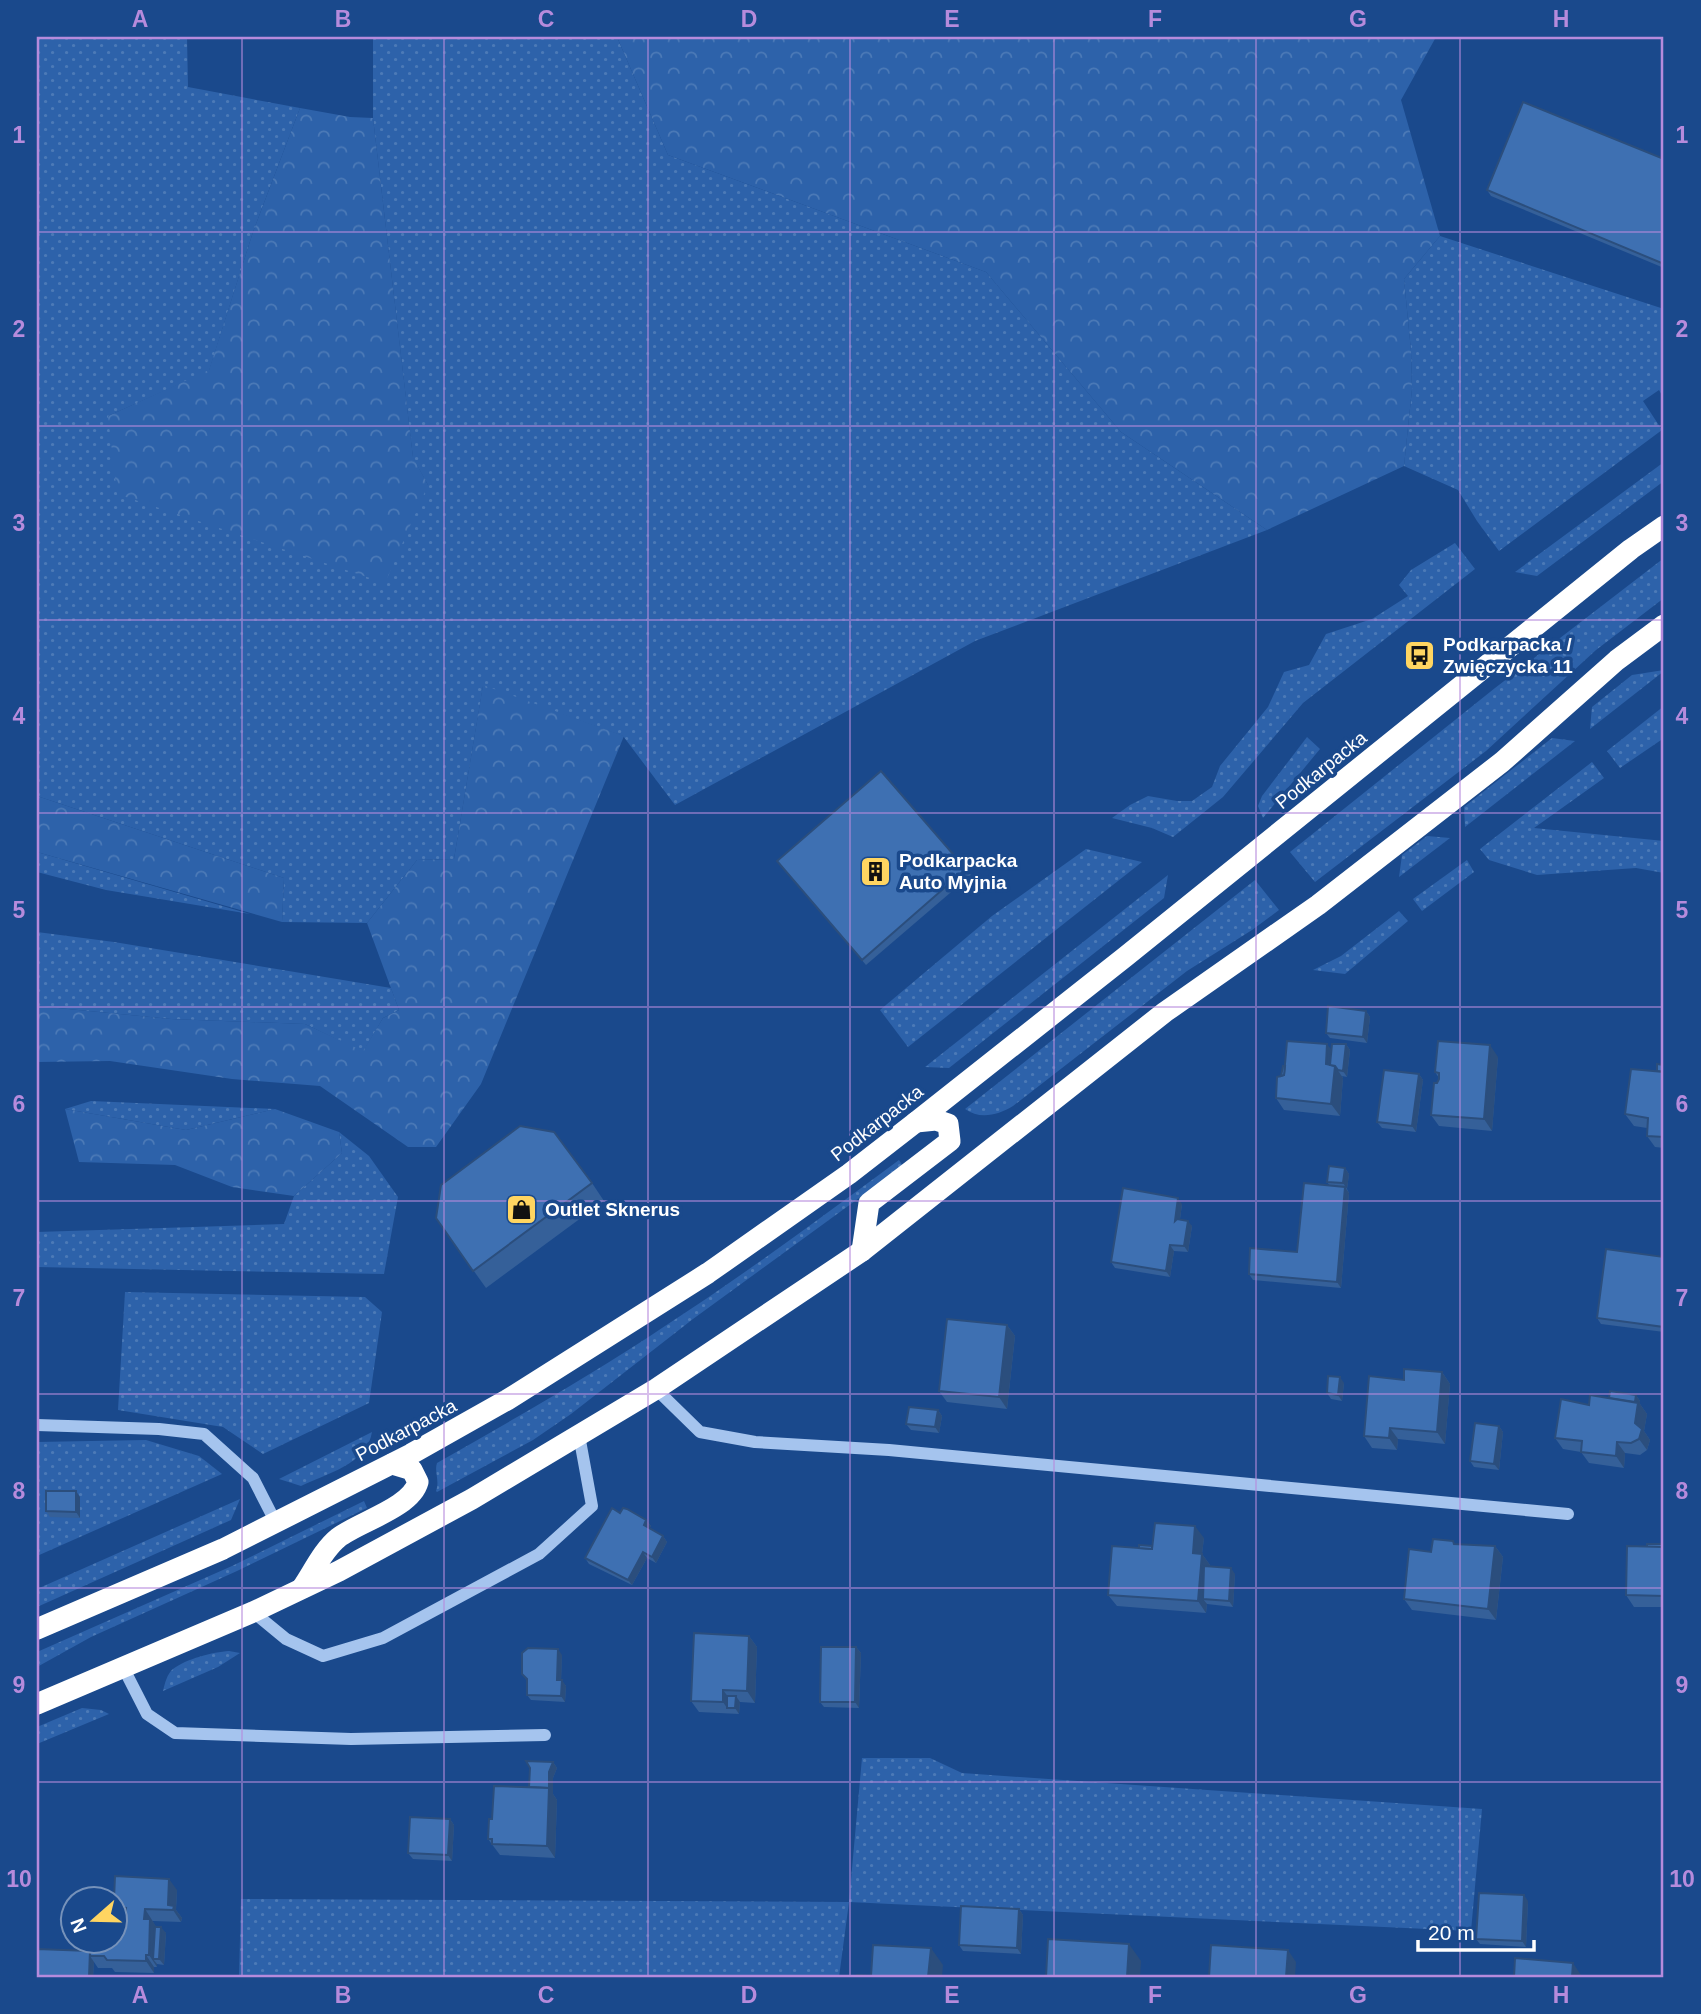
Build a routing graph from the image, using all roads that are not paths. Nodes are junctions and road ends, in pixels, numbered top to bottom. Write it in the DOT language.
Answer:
graph roads {
  1 [pos="1664,526"];
  2 [pos="1664,625"];
  3 [pos="916,1122"];
  4 [pos="862,1251"];
  5 [pos="656,1388"];
  6 [pos="37,1426"];
  7 [pos="579,1435"];
  8 [pos="391,1464"];
  9 [pos="1568,1514"];
  10 [pos="276,1523"];
  11 [pos="302,1588"];
  12 [pos="253,1612"];
  13 [pos="37,1629"];
  14 [pos="123,1667"];
  15 [pos="37,1704"];
  16 [pos="545,1735"];
  1 -- 3 [label="highway, Podkarpacka"];
  2 -- 4 [label="highway"];
  3 -- 4 [label="highway"];
  3 -- 8 [label="highway, Podkarpacka"];
  4 -- 5 [label="highway"];
  5 -- 7 [label="highway"];
  5 -- 9 [label="lane"];
  6 -- 10 [label="lane"];
  7 -- 11 [label="highway"];
  7 -- 12 [label="lane"];
  8 -- 10 [label="highway, Podkarpacka"];
  8 -- 11 [label="highway"];
  10 -- 13 [label="highway, Podkarpacka"];
  11 -- 12 [label="highway"];
  12 -- 14 [label="highway"];
  14 -- 15 [label="highway"];
  14 -- 16 [label="lane"];
}
